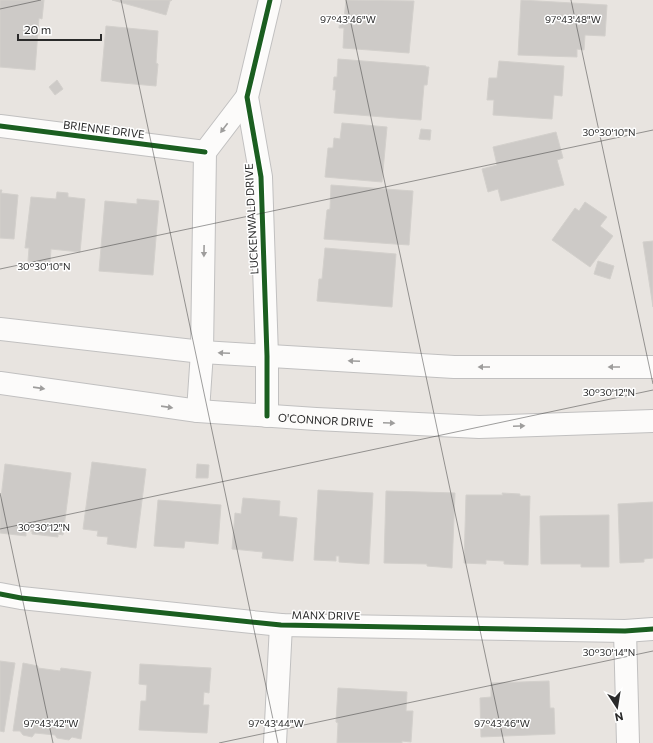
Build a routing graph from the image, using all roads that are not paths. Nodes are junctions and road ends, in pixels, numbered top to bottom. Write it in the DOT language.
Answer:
graph roads {
  1 [pos="270,0"];
  2 [pos="247,97"];
  3 [pos="0,126"];
  4 [pos="205,152"];
  5 [pos="0,329"];
  6 [pos="202,352"];
  7 [pos="267,356"];
  8 [pos="653,367"];
  9 [pos="0,383"];
  10 [pos="198,411"];
  11 [pos="267,416"];
  12 [pos="653,421"];
  13 [pos="0,594"];
  14 [pos="281,624"];
  15 [pos="653,629"];
  16 [pos="625,631"];
  17 [pos="274,743"];
  18 [pos="628,743"];
  1 -- 2 [label="street, LUCKENWALD DRIVE"];
  2 -- 4 [label="street, LUCKENWALD DRIVE, one-way"];
  2 -- 7 [label="street, LUCKENWALD DRIVE"];
  3 -- 4 [label="street, BRIENNE DRIVE"];
  4 -- 6 [label="street, one-way"];
  5 -- 6 [label="street"];
  7 -- 6 [label="street, one-way"];
  6 -- 10 [label="street"];
  8 -- 7 [label="street, one-way"];
  7 -- 11 [label="street, LUCKENWALD DRIVE"];
  9 -- 10 [label="street, O'CONNOR DRIVE, one-way"];
  10 -- 11 [label="street, O'CONNOR DRIVE"];
  11 -- 12 [label="street, O'CONNOR DRIVE, one-way"];
  13 -- 14 [label="street, MANX DRIVE"];
  14 -- 16 [label="street, MANX DRIVE"];
  14 -- 17 [label="street"];
  15 -- 16 [label="street, MANX DRIVE"];
  16 -- 18 [label="street"];
}
